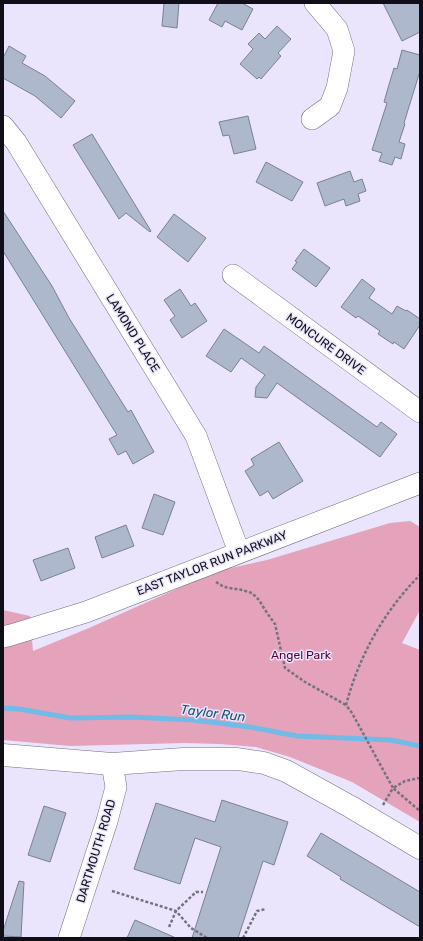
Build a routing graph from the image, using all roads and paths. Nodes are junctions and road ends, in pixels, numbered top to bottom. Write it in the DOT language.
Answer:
graph roads {
  1 [pos="315,3"];
  2 [pos="312,119"];
  3 [pos="3,126"];
  4 [pos="233,275"];
  5 [pos="420,412"];
  6 [pos="420,483"];
  7 [pos="239,552"];
  8 [pos="420,575"];
  9 [pos="215,581"];
  10 [pos="3,637"];
  11 [pos="346,705"];
  12 [pos="3,756"];
  13 [pos="112,764"];
  14 [pos="420,778"];
  15 [pos="393,788"];
  16 [pos="420,811"];
  17 [pos="374,821"];
  18 [pos="420,848"];
  19 [pos="112,891"];
  20 [pos="203,892"];
  21 [pos="266,909"];
  22 [pos="176,911"];
  23 [pos="169,927"];
  24 [pos="69,938"];
  25 [pos="207,938"];
  26 [pos="243,938"];
  1 -- 2 [label="street"];
  3 -- 7 [label="street, LAMOND PLACE"];
  4 -- 5 [label="street, MONCURE DRIVE"];
  6 -- 7 [label="street, EAST TAYLOR RUN PARKWAY"];
  7 -- 10 [label="street, EAST TAYLOR RUN PARKWAY"];
  8 -- 11 [label="path"];
  9 -- 11 [label="path"];
  11 -- 15 [label="path"];
  12 -- 13 [label="street"];
  13 -- 17 [label="street"];
  13 -- 24 [label="street, DARTMOUTH ROAD"];
  14 -- 15 [label="path"];
  15 -- 16 [label="path"];
  15 -- 17 [label="path"];
  17 -- 18 [label="street"];
  19 -- 22 [label="path"];
  20 -- 22 [label="path"];
  21 -- 26 [label="path"];
  22 -- 23 [label="path"];
  22 -- 25 [label="path"];
}
